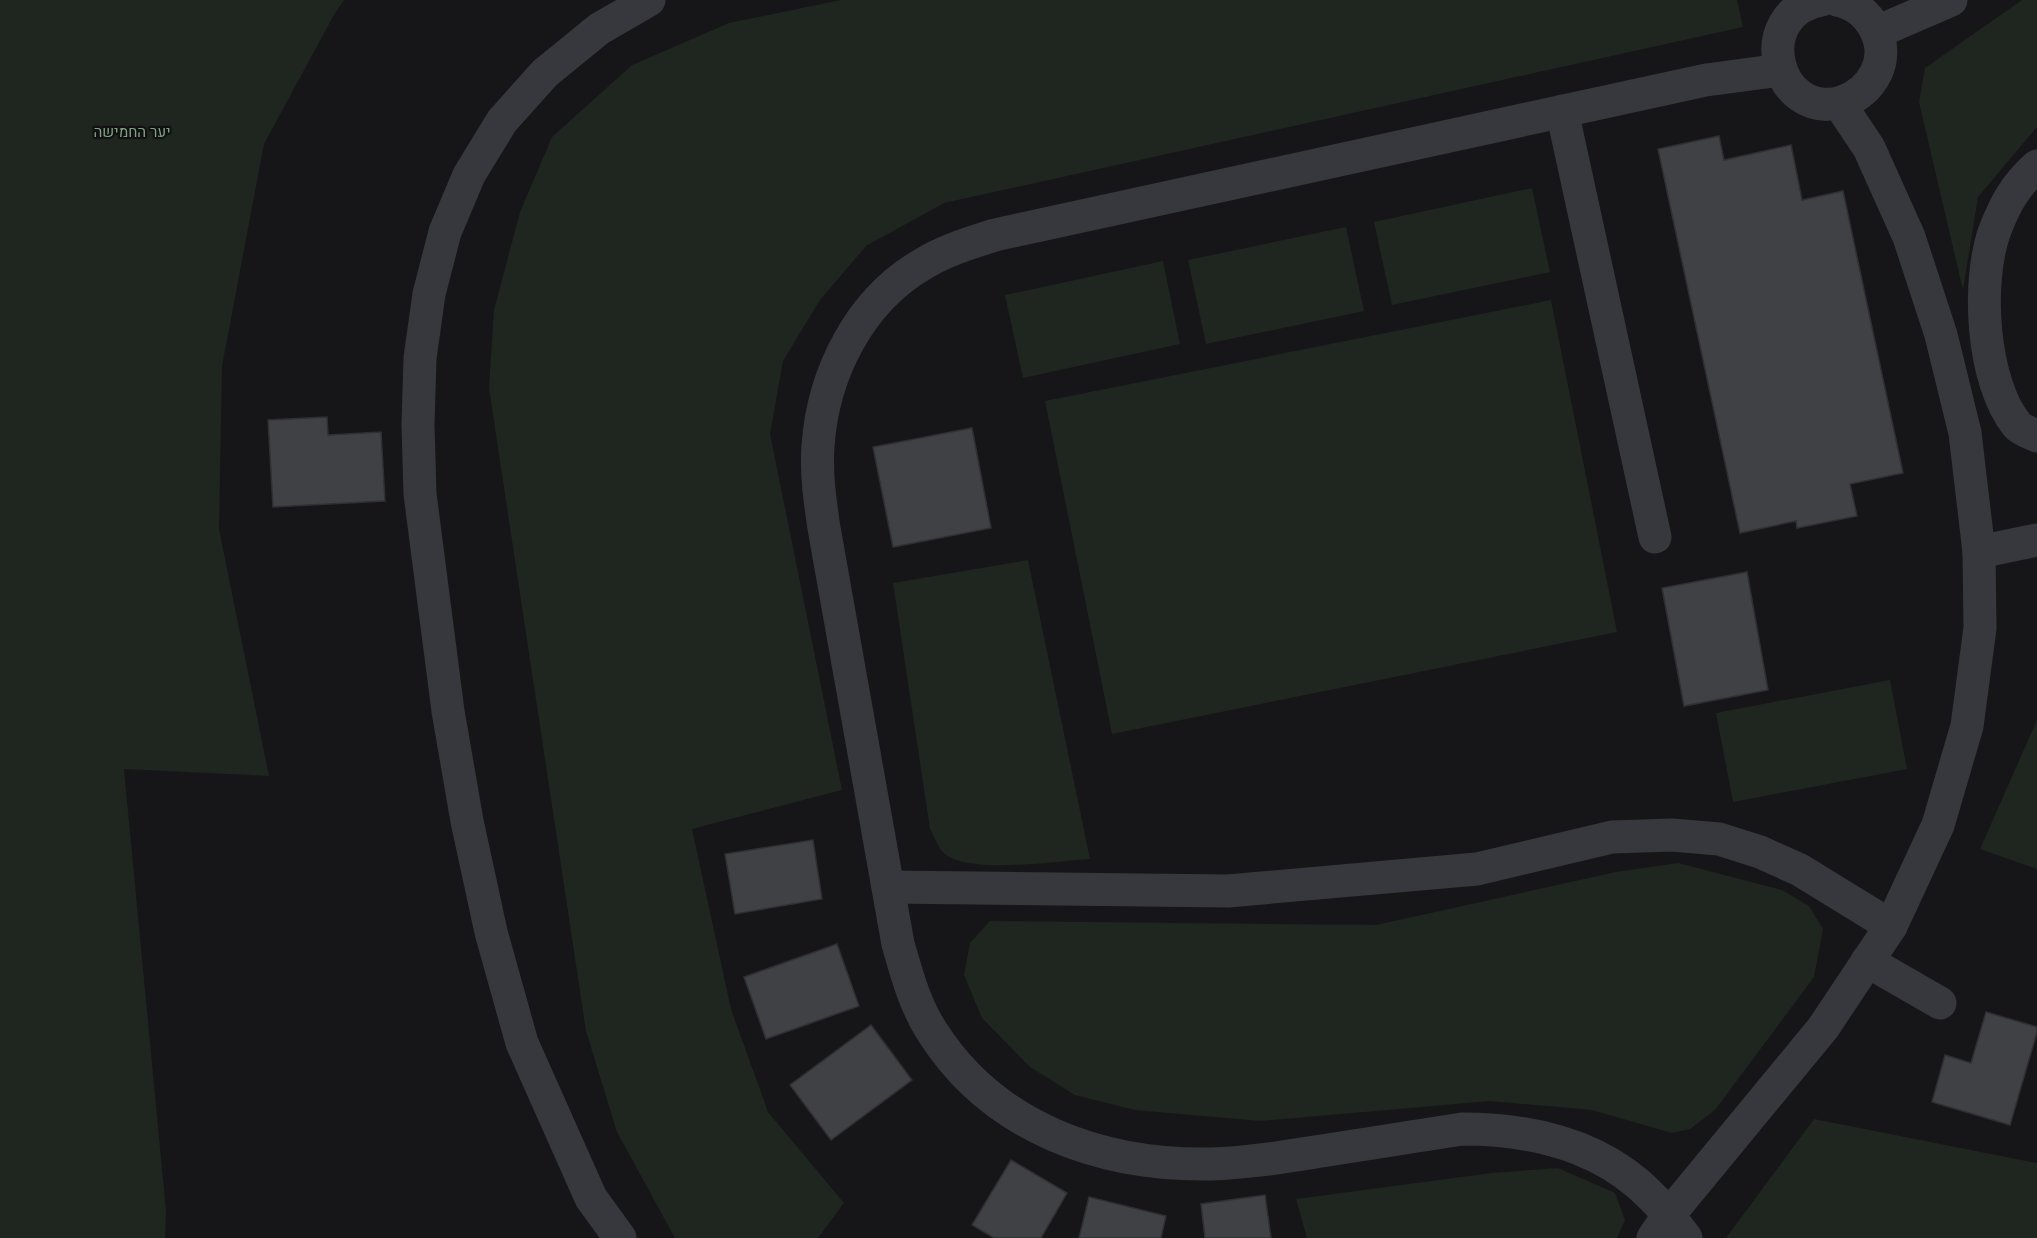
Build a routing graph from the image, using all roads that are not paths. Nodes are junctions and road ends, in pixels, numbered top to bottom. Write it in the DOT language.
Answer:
graph roads {
  1 [pos="649,0"];
  2 [pos="1837,0"];
  3 [pos="1951,0"];
  4 [pos="1801,4"];
  5 [pos="1877,32"];
  6 [pos="1780,70"];
  7 [pos="1839,103"];
  8 [pos="1562,111"];
  9 [pos="2037,165"];
  10 [pos="2037,436"];
  11 [pos="1655,537"];
  12 [pos="2037,540"];
  13 [pos="1979,552"];
  14 [pos="888,887"];
  15 [pos="1891,926"];
  16 [pos="1867,961"];
  17 [pos="1940,1003"];
  18 [pos="1669,1231"];
  19 [pos="620,1238"];
  1 -- 19 [label="street"];
  2 -- 5 [label="street"];
  3 -- 5 [label="street"];
  4 -- 6 [label="street"];
  5 -- 7 [label="street"];
  6 -- 7 [label="street"];
  6 -- 8 [label="street"];
  7 -- 13 [label="street"];
  8 -- 11 [label="street"];
  8 -- 14 [label="street"];
  9 -- 10 [label="street"];
  12 -- 13 [label="street"];
  13 -- 15 [label="street"];
  14 -- 15 [label="street"];
  14 -- 18 [label="street"];
  15 -- 16 [label="street"];
  16 -- 17 [label="street"];
  16 -- 18 [label="street"];
}
